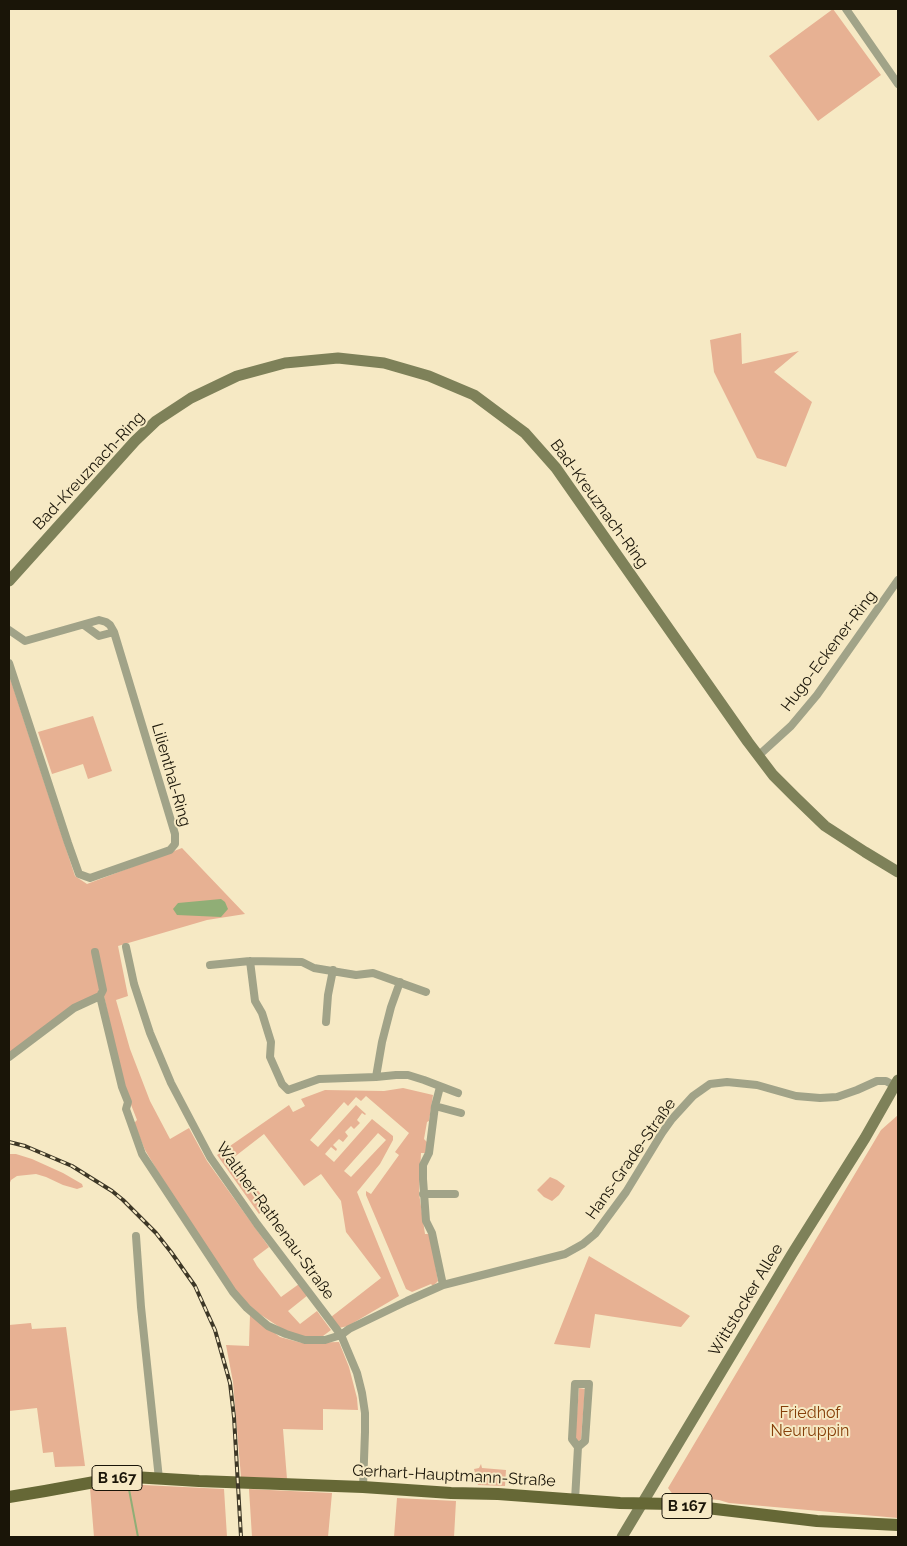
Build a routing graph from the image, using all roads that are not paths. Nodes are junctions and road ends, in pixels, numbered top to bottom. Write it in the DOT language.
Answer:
graph roads {
  1 [pos="846,9"];
  2 [pos="898,84"];
  3 [pos="898,580"];
  4 [pos="9,581"];
  5 [pos="84,625"];
  6 [pos="114,632"];
  7 [pos="10,635"];
  8 [pos="9,663"];
  9 [pos="758,756"];
  10 [pos="898,872"];
  11 [pos="126,947"];
  12 [pos="95,952"];
  13 [pos="250,961"];
  14 [pos="210,965"];
  15 [pos="333,970"];
  16 [pos="400,982"];
  17 [pos="426,992"];
  18 [pos="100,996"];
  19 [pos="326,1022"];
  20 [pos="9,1057"];
  21 [pos="376,1077"];
  22 [pos="896,1083"];
  23 [pos="440,1086"];
  24 [pos="458,1093"];
  25 [pos="435,1106"];
  26 [pos="461,1113"];
  27 [pos="423,1194"];
  28 [pos="456,1194"];
  29 [pos="136,1236"];
  30 [pos="443,1285"];
  31 [pos="341,1335"];
  32 [pos="578,1447"];
  33 [pos="159,1479"];
  34 [pos="363,1487"];
  35 [pos="9,1497"];
  36 [pos="575,1500"];
  37 [pos="643,1502"];
  38 [pos="898,1525"];
  39 [pos="622,1537"];
  1 -- 2 [label="street"];
  3 -- 9 [label="street, Hugo-Eckener-Ring"];
  4 -- 9 [label="main road, Bad-Kreuznach-Ring"];
  5 -- 6 [label="street"];
  5 -- 6 [label="street"];
  5 -- 7 [label="street"];
  6 -- 8 [label="street, Lilienthal-Ring"];
  9 -- 10 [label="main road, Bad-Kreuznach-Ring"];
  11 -- 31 [label="street, Walther-Rathenau-Straße"];
  12 -- 18 [label="street, Hans-Grade-Straße"];
  13 -- 14 [label="street"];
  13 -- 15 [label="street"];
  13 -- 21 [label="street"];
  15 -- 16 [label="street"];
  15 -- 19 [label="street"];
  16 -- 17 [label="street"];
  16 -- 21 [label="street"];
  18 -- 20 [label="street"];
  18 -- 31 [label="street, Hans-Grade-Straße"];
  21 -- 23 [label="street"];
  22 -- 30 [label="street, Hans-Grade-Straße"];
  22 -- 37 [label="main road, Wittstocker Allee"];
  23 -- 24 [label="street"];
  23 -- 25 [label="street"];
  25 -- 26 [label="street"];
  25 -- 27 [label="street"];
  27 -- 28 [label="street"];
  27 -- 30 [label="street"];
  29 -- 33 [label="street"];
  30 -- 31 [label="street, Hans-Grade-Straße"];
  31 -- 34 [label="street, Walther-Rathenau-Straße"];
  32 -- 32 [label="street"];
  32 -- 36 [label="street"];
  33 -- 34 [label="main road, Gerhart-Hauptmann-Straße / B 167"];
  33 -- 35 [label="main road, Gerhart-Hauptmann-Straße / B 167"];
  34 -- 36 [label="main road, Gerhart-Hauptmann-Straße / B 167"];
  36 -- 37 [label="main road, Gerhart-Hauptmann-Straße / B 167"];
  37 -- 38 [label="main road, Gerhart-Hauptmann-Straße / B 167"];
  37 -- 39 [label="main road, Wittstocker Allee"];
}
